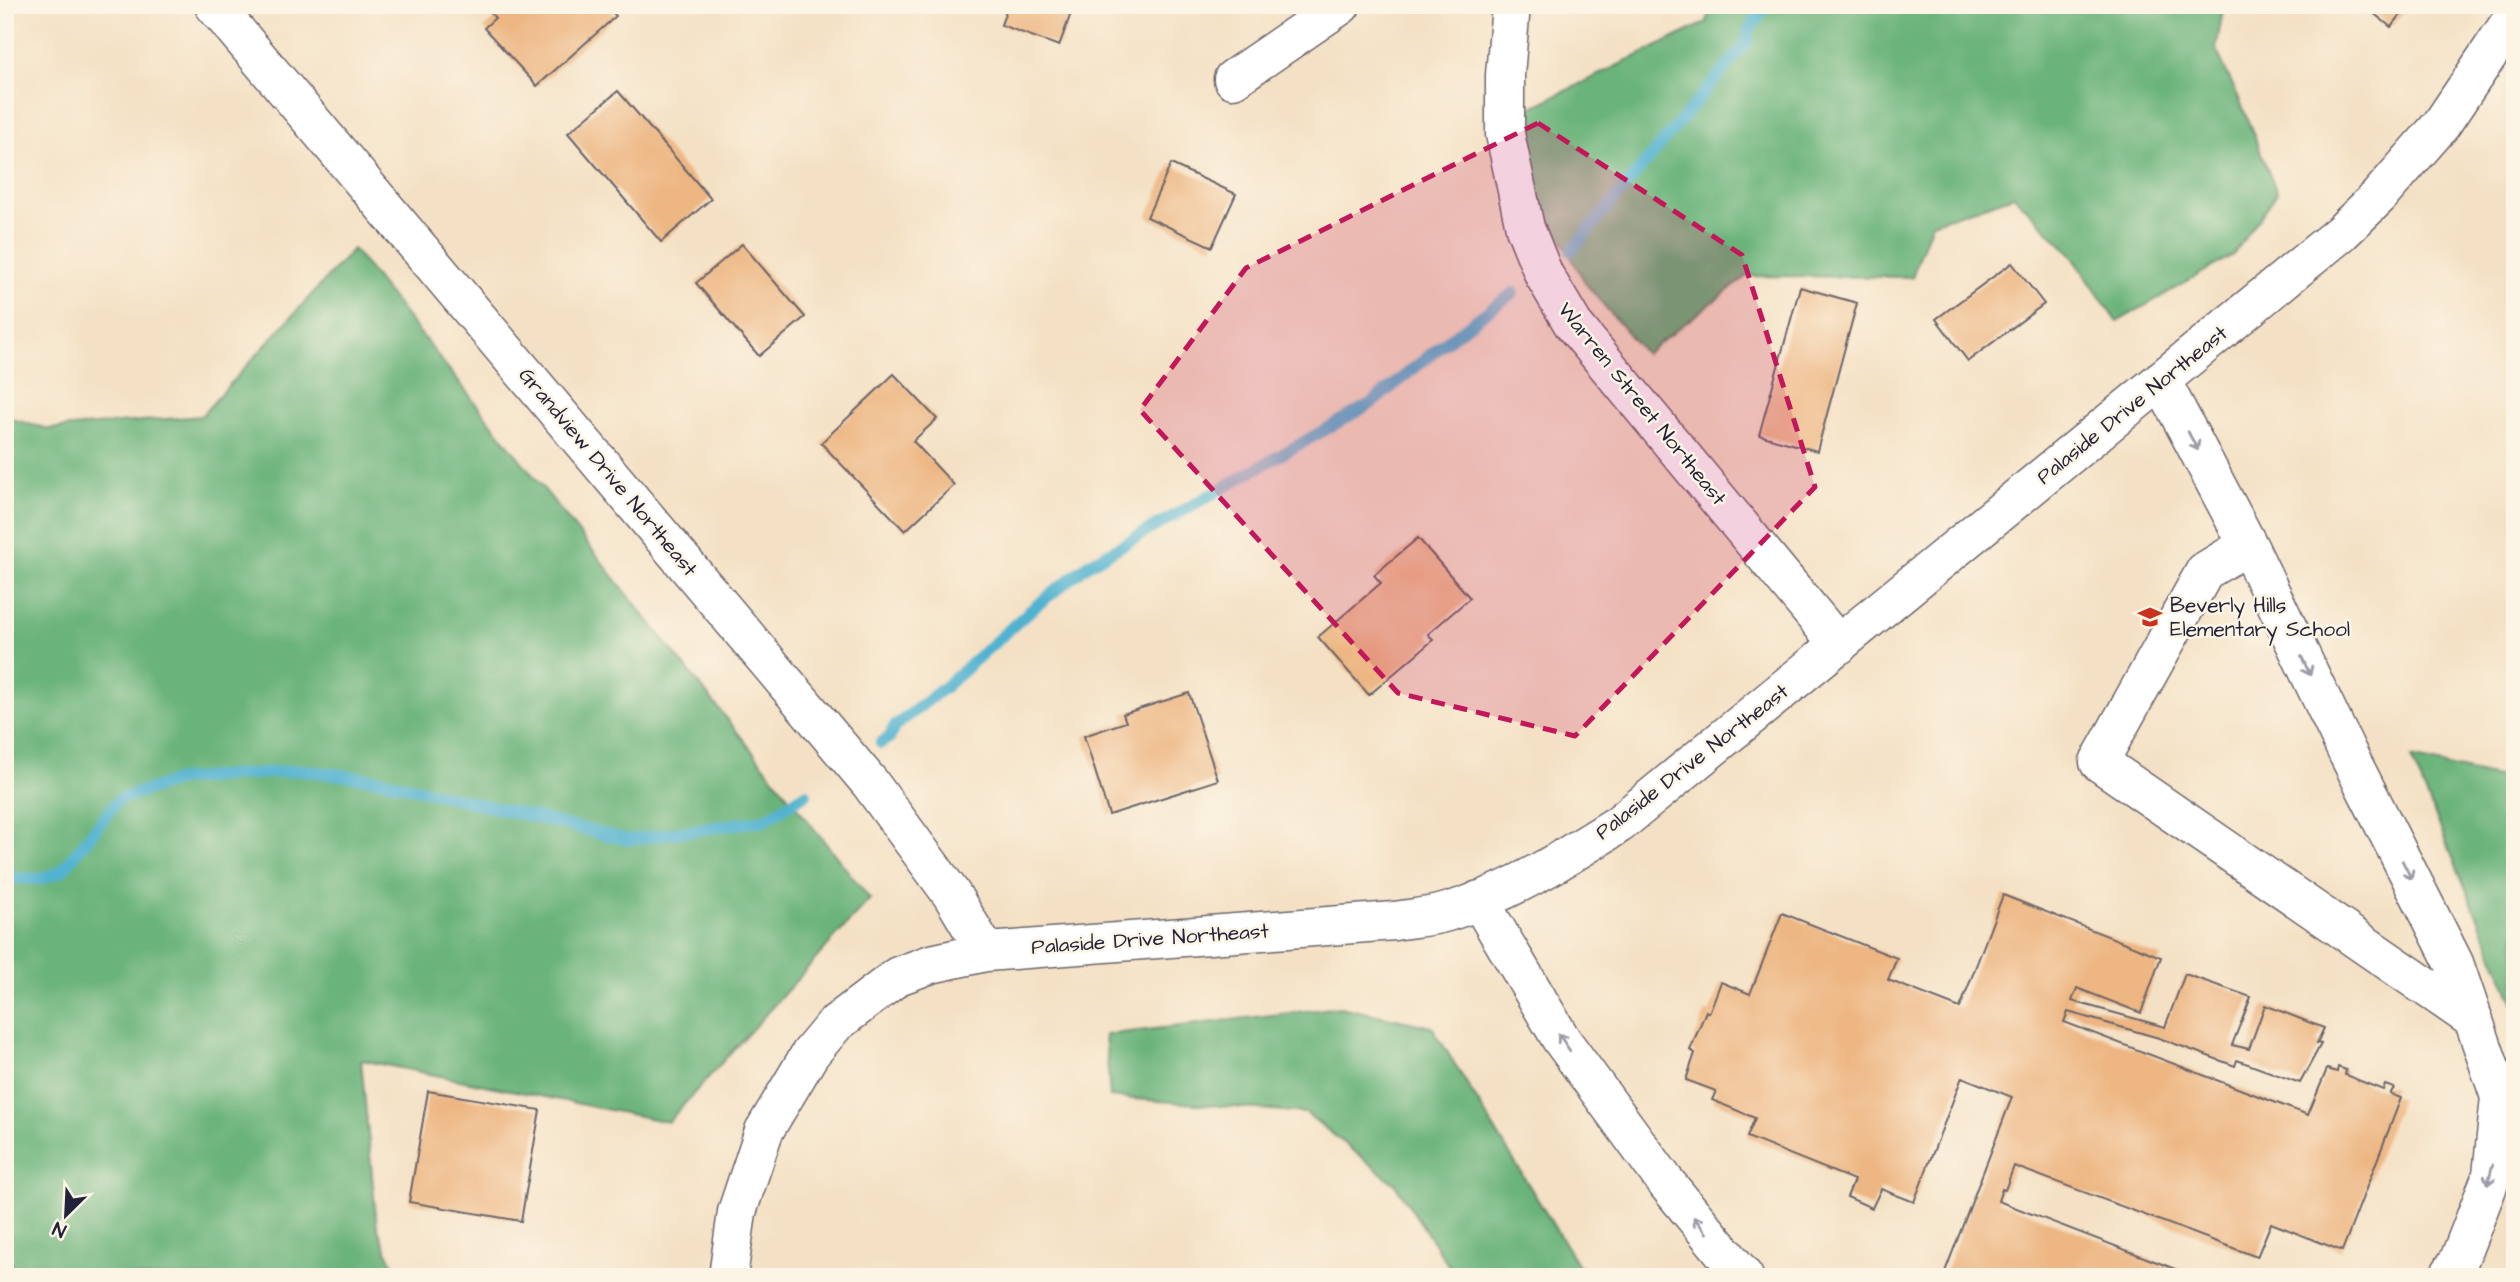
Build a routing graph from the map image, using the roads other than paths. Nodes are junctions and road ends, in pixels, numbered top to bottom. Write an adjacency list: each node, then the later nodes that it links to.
1 (214, 5): 10 (street, Grandview Drive Northeast)
2 (1341, 5): 5 (street)
3 (1511, 5): 8 (street, Warren Street Northeast)
4 (2511, 29): 6 (street, Palaside Drive Northeast)
5 (1233, 79)
6 (2161, 380): 7 (street, one-way to 7); 8 (street, Palaside Drive Northeast)
7 (2248, 545): 11 (street, one-way to 11); 11 (street)
8 (1839, 645): 9 (street, Palaside Drive Northeast)
9 (1479, 900): 10 (street, Palaside Drive Northeast); 13 (street, one-way to 9)
10 (986, 952): 12 (street, Palaside Drive Northeast)
11 (2474, 1020): 14 (street, one-way to 14)
12 (728, 1277)
13 (1744, 1277)
14 (2448, 1277)

